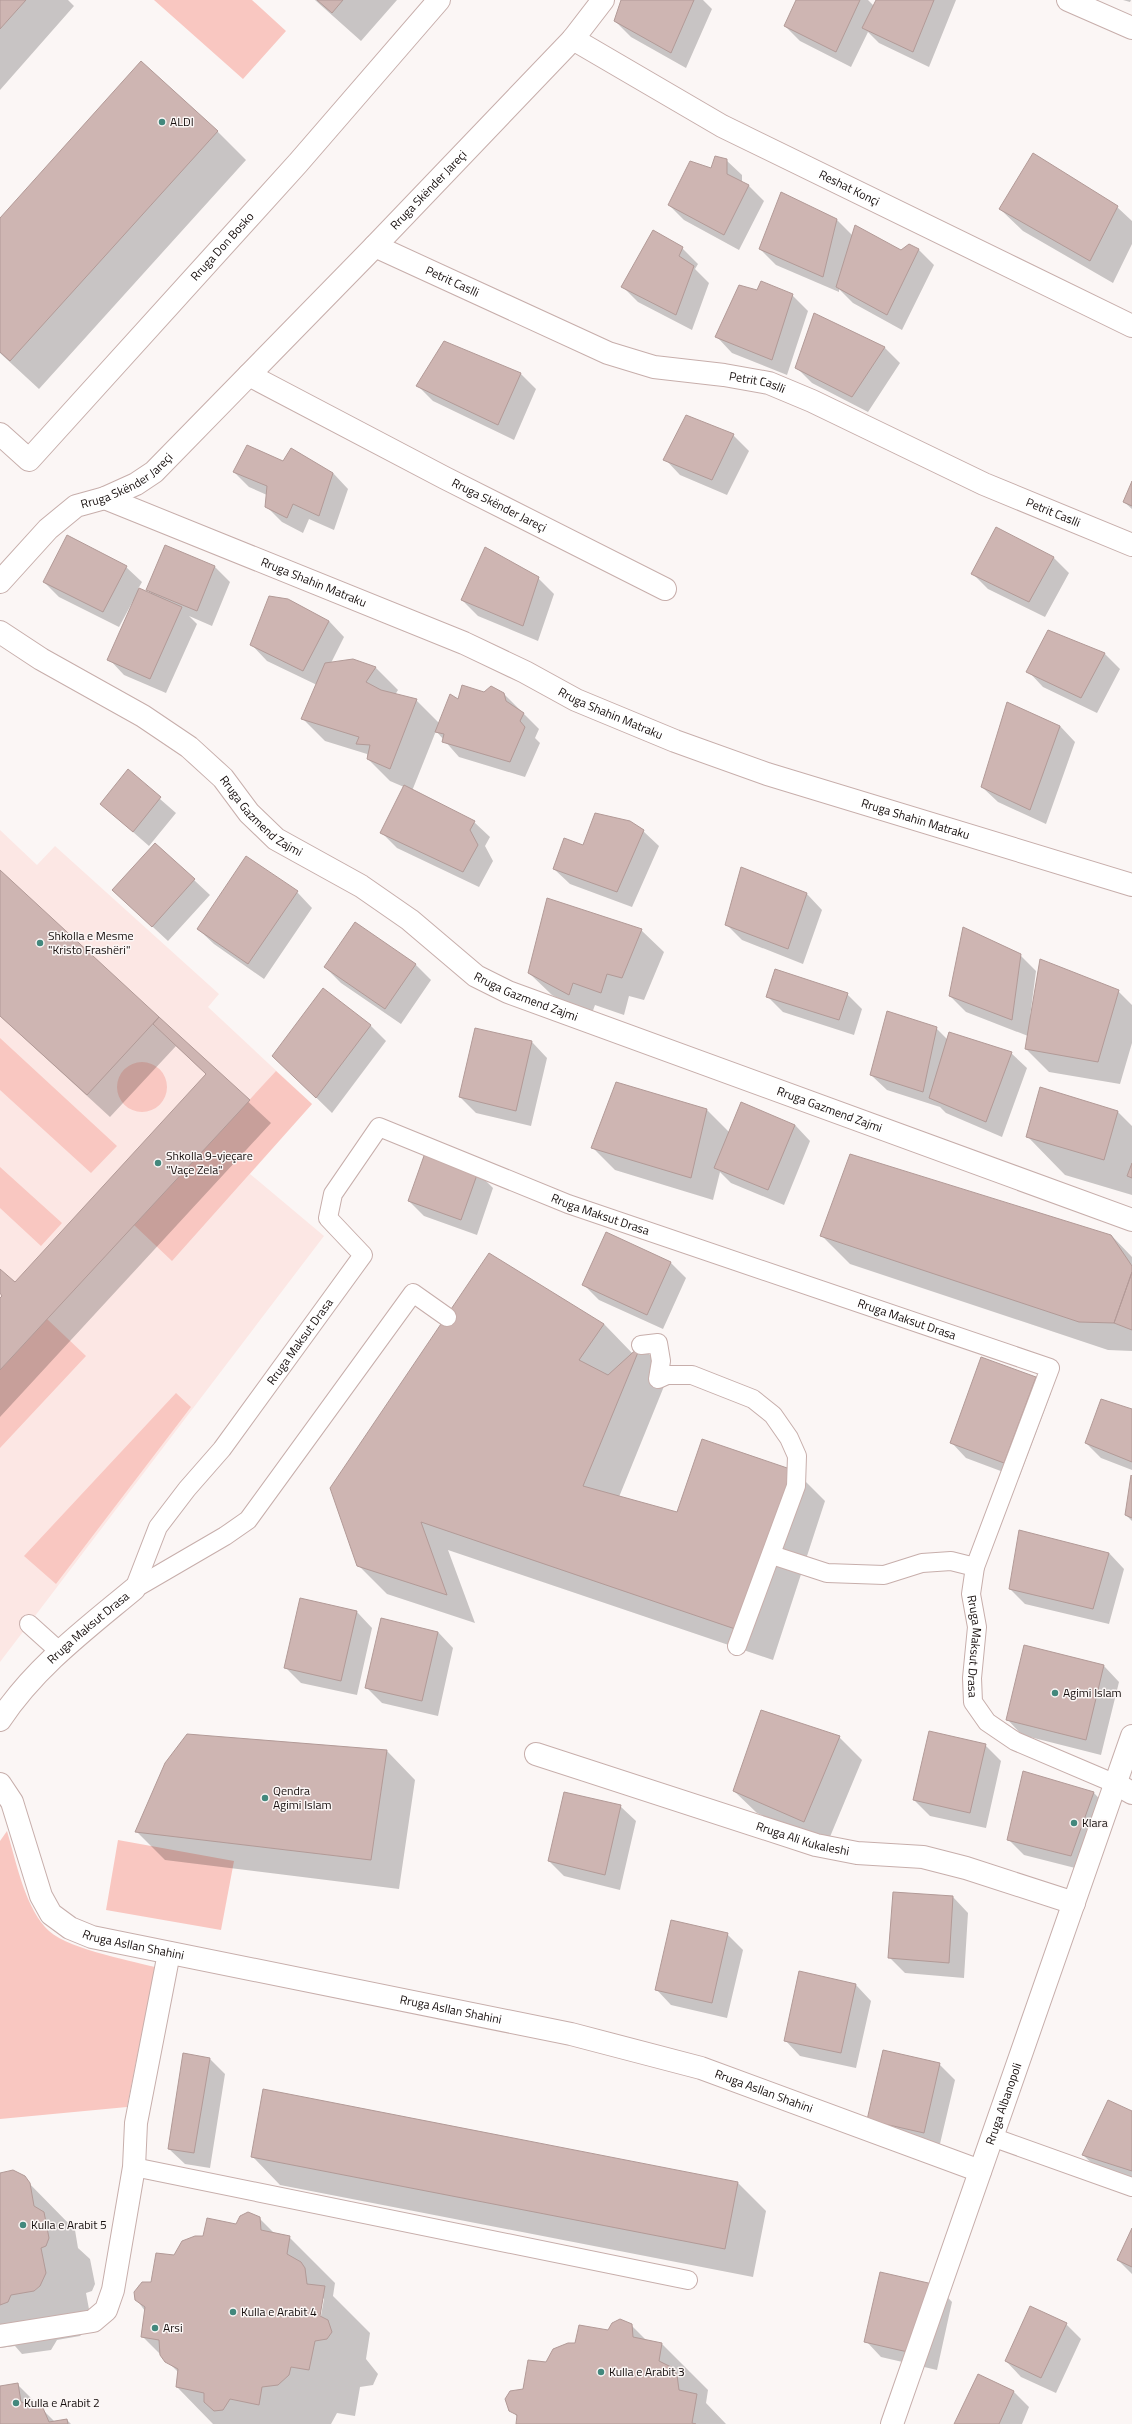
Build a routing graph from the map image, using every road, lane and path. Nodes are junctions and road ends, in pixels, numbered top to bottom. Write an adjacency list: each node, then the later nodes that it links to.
1 (439, 0): 9 (street, Rruga Don Bosko)
2 (603, 0): 5 (street, Rruga Skënder Jareçi)
3 (1068, 0): 4 (street)
4 (1132, 28)
5 (573, 39): 6 (street, Rruga Skënder Jareçi); 7 (street, Reshat Konçi)
6 (375, 246): 8 (street, Rruga Skënder Jareçi); 11 (street, Petrit Caslli)
7 (1132, 326)
8 (249, 375): 10 (street, Rruga Skënder Jareçi); 13 (street, Rruga Skënder Jareçi)
9 (0, 434)
10 (105, 498): 12 (street, Rruga Skënder Jareçi); 15 (street, Rruga Shahin Matraku)
11 (1132, 545)
12 (0, 582)
13 (665, 589)
14 (0, 632): 16 (street, Rruga Gazmend Zajmi)
15 (1132, 885)
16 (1132, 1220)
17 (447, 1317): 21 (lane)
18 (641, 1345): 19 (lane)
19 (772, 1555): 20 (lane); 23 (lane)
20 (975, 1567): 21 (lane, Rruga Maksut Drasa); 29 (lane, Rruga Maksut Drasa)
21 (134, 1589): 24 (street, Rruga Maksut Drasa)
22 (29, 1624): 24 (lane)
23 (737, 1646)
24 (58, 1652): 25 (street, Rruga Maksut Drasa)
25 (0, 1720)
26 (1132, 1736): 29 (street, Rruga Albanopoli)
27 (536, 1754): 30 (street, Rruga Ali Kukaleshi)
28 (0, 1784): 31 (street, Rruga Asllan Shahini)
29 (1124, 1788): 30 (street, Rruga Albanopoli)
30 (1074, 1903): 32 (street, Rruga Albanopoli)
31 (169, 1953): 33 (street); 34 (street, Rruga Asllan Shahini)
32 (992, 2137): 34 (street, Rruga Albanopoli); 35 (lane)
33 (134, 2167): 36 (lane); 37 (street)
34 (980, 2172): 38 (street, Rruga Albanopoli)
35 (1132, 2187)
36 (688, 2280)
37 (0, 2336)
38 (892, 2424)

